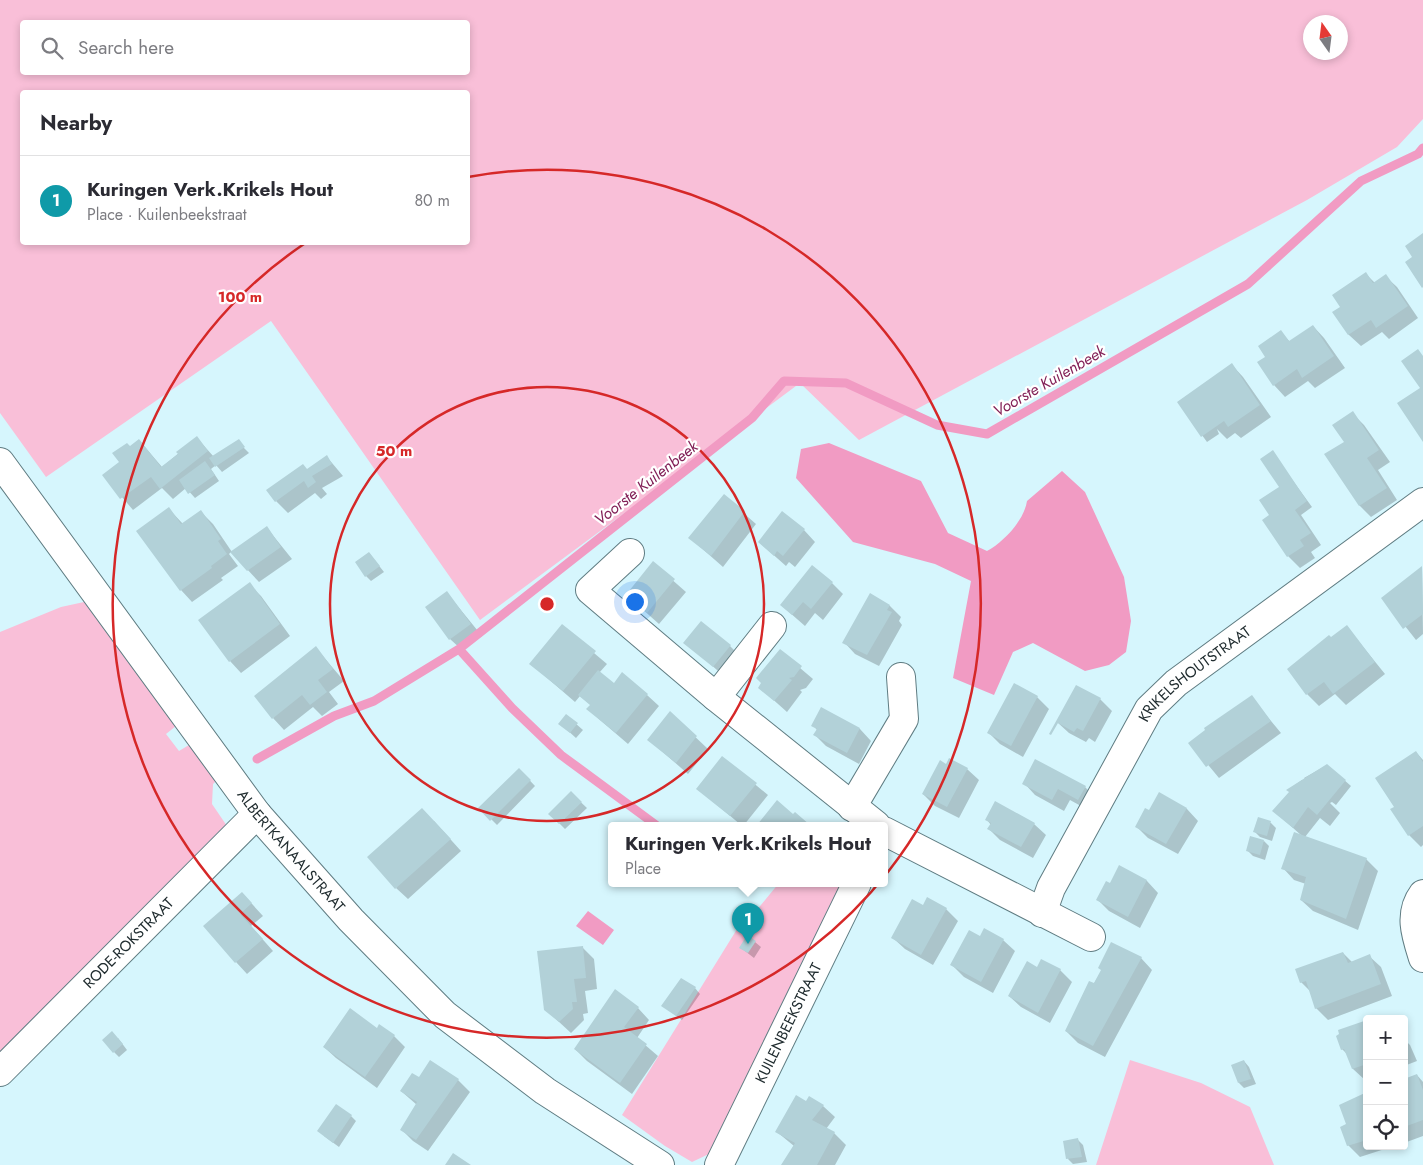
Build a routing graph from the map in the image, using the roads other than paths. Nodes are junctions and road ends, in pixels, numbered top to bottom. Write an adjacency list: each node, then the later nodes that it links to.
1 (0, 462): 8 (street, ALBERTKANAALSTRAAT)
2 (1423, 502): 13 (street, KRIKELSHOUTSTRAAT)
3 (630, 553): 6 (street)
4 (772, 626): 6 (street)
5 (901, 677): 7 (street)
6 (716, 697): 7 (street)
7 (852, 807): 9 (street)
8 (257, 814): 16 (street, RODE-ROKSTRAAT); 17 (street, ALBERTKANAALSTRAAT)
9 (872, 822)
10 (888, 833): 13 (street)
11 (855, 887): 18 (street, KUILENBEEKSTRAAT)
12 (1423, 894): 15 (street)
13 (1042, 913): 14 (street)
14 (1091, 937)
15 (1423, 958)
16 (0, 1072)
17 (660, 1165)
18 (719, 1165)

